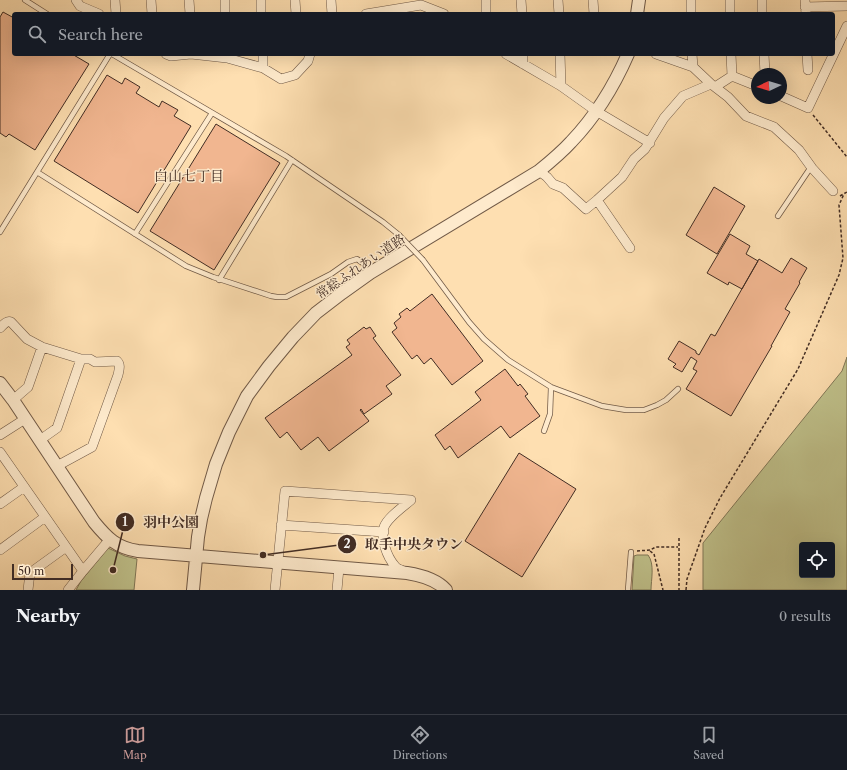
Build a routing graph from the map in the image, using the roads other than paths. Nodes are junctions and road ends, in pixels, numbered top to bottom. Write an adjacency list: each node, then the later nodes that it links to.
1 (25, 0): 20 (lane)
2 (76, 0): 21 (street)
3 (115, 0): 22 (street)
4 (151, 0): 23 (street)
5 (189, 0): 24 (street)
6 (225, 0): 25 (street)
7 (261, 0): 26 (street)
8 (295, 0): 27 (street)
9 (331, 0): 28 (street)
10 (486, 0): 31 (street)
11 (521, 0): 32 (street)
12 (558, 0): 33 (street)
13 (593, 0): 34 (street)
14 (639, 0): 35 (street)
15 (691, 0): 36 (street)
16 (730, 0): 37 (street)
17 (762, 0): 38 (street)
18 (847, 6): 19 (street)
19 (805, 7)
20 (44, 12)
21 (94, 12)
22 (116, 12)
23 (152, 12)
24 (190, 12)
25 (225, 12)
26 (261, 12)
27 (296, 12)
28 (332, 12)
29 (378, 12): 30 (street)
30 (439, 12)
31 (486, 12)
32 (522, 12)
33 (559, 12)
34 (594, 12)
35 (638, 12)
36 (691, 12)
37 (730, 12)
38 (762, 12)
39 (847, 26): 40 (street)
40 (835, 51)
41 (110, 56): 72 (lane)
42 (114, 56): 67 (lane)
43 (226, 56): 58 (street)
44 (263, 56): 58 (street)
45 (309, 56): 58 (street)
46 (509, 56): 56 (street)
47 (523, 56): 56 (street)
48 (560, 56): 63 (street)
49 (627, 56): 66 (street, 常総ふれあい道路)
50 (662, 56): 57 (street)
51 (692, 56): 57 (street)
52 (731, 56): 61 (street)
53 (764, 56): 59 (street)
54 (807, 56): 60 (street)
55 (833, 56): 65 (street)
56 (523, 64): 63 (street)
57 (693, 66): 64 (street)
58 (263, 68)
59 (765, 68)
60 (808, 70)
61 (732, 76): 62 (street); 64 (street)
62 (751, 84)
63 (561, 86): 66 (street)
64 (713, 86): 68 (street); 70 (street)
65 (787, 99)
66 (596, 111): 68 (street); 71 (street, 常総ふれあい道路)
67 (212, 113): 69 (lane); 77 (lane)
68 (650, 143): 74 (street)
69 (292, 160): 80 (lane); 85 (lane, bridge)
70 (811, 167): 73 (street); 75 (lane)
71 (539, 171): 74 (street); 79 (street, 常総ふれあい道路)
72 (37, 172): 76 (lane); 77 (lane)
73 (833, 192)
74 (597, 200): 78 (street)
75 (778, 216)
76 (0, 232)
77 (135, 234): 80 (lane)
78 (630, 248)
79 (370, 273): 80 (lane); 103 (street, 常総ふれあい道路)
80 (219, 280)
81 (0, 328): 82 (street)
82 (42, 347): 83 (street); 87 (street)
83 (81, 359): 91 (street); 93 (street)
84 (0, 382): 87 (street)
85 (551, 387): 86 (lane); 89 (lane)
86 (678, 389)
87 (13, 400): 88 (street)
88 (25, 419): 90 (street); 91 (street)
89 (544, 431)
90 (0, 436)
91 (40, 440): 93 (street)
92 (1, 457): 94 (street)
93 (57, 466): 99 (street)
94 (24, 487): 95 (street); 96 (street)
95 (0, 504)
96 (45, 517): 100 (street); 101 (street)
97 (281, 525): 98 (street); 98 (street); 104 (street)
98 (384, 532): 107 (street)
99 (110, 539): 103 (street); 106 (street)
100 (66, 547): 106 (street); 108 (street)
101 (0, 550)
102 (631, 552): 114 (lane)
103 (196, 555): 104 (street); 110 (street, 常総ふれあい道路)
104 (278, 562): 105 (street); 111 (street)
105 (339, 568): 107 (street); 112 (street)
106 (83, 571): 109 (street)
107 (407, 573): 113 (street)
108 (28, 590)
109 (68, 590)
110 (193, 590)
111 (275, 590)
112 (337, 590)
113 (446, 590)
114 (628, 590)

